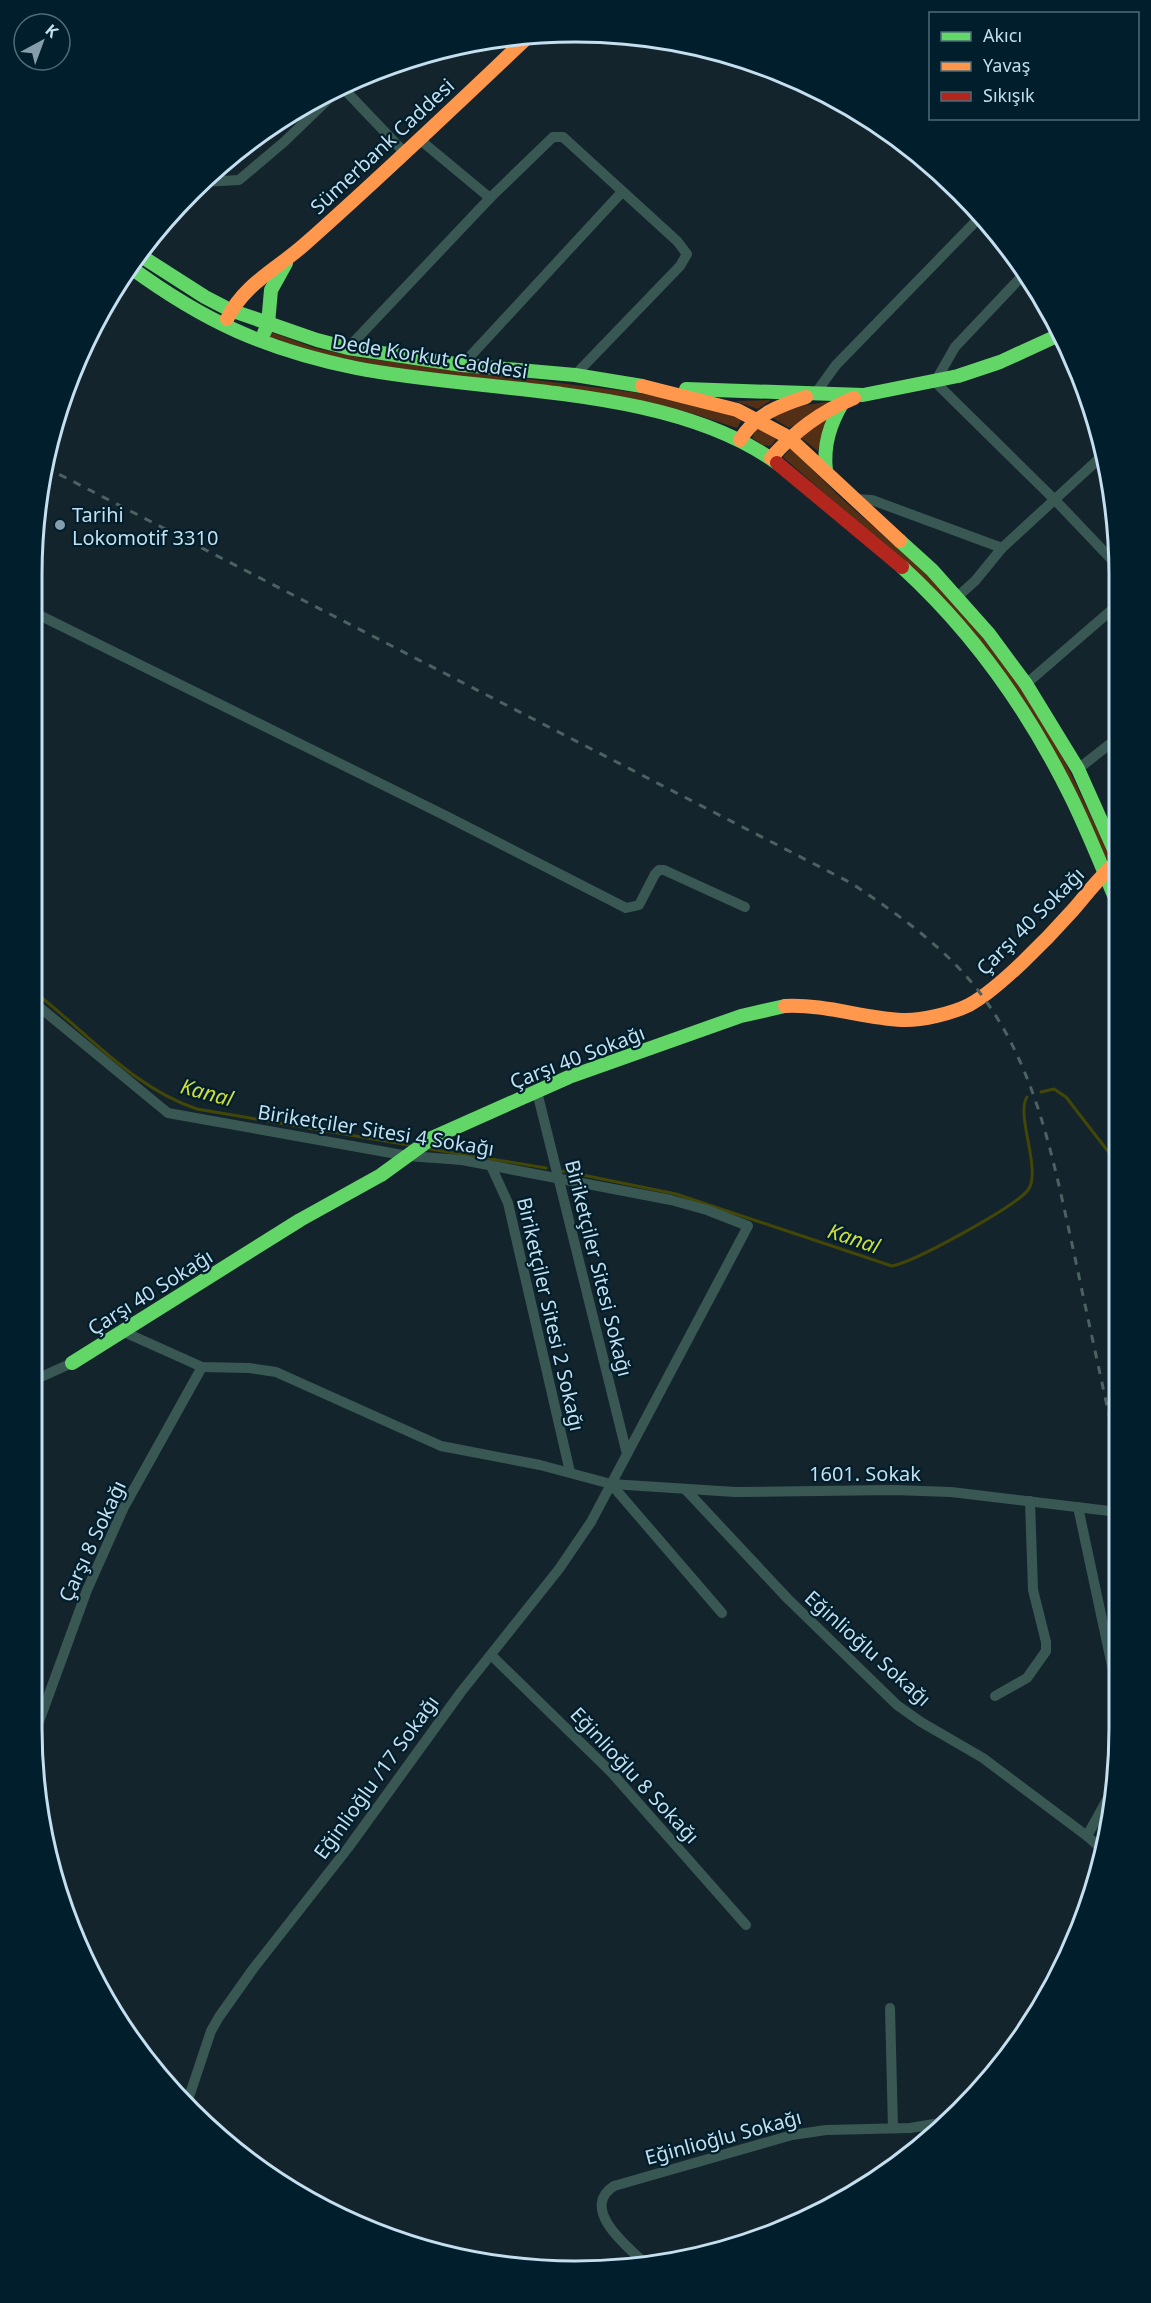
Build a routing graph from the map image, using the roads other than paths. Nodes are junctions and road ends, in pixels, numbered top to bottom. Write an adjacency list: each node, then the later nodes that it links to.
1 (519, 46): 4 (main road, Sümerbank Caddesi)
2 (348, 93): 5 (street)
3 (321, 107): 6 (street)
4 (419, 140): 5 (main road, Sümerbank Caddesi); 8 (street)
5 (405, 153): 11 (main road, Sümerbank Caddesi)
6 (216, 181)
7 (622, 192): 8 (street); 20 (street); 21 (street)
8 (490, 198): 19 (street)
9 (975, 222): 24 (street)
10 (146, 259): 14 (main road, Dede Korkut Caddesi)
11 (287, 260): 14 (main road); 15 (main road)
12 (137, 272): 16 (main road, Dede Korkut Caddesi)
13 (1019, 279): 22 (street)
14 (230, 310): 15 (main road, Dede Korkut Caddesi); 16 (main road)
15 (268, 324): 18 (main road); 19 (main road, Dede Korkut Caddesi)
16 (224, 326): 18 (main road, Dede Korkut Caddesi)
17 (1053, 338): 22 (main road, Dede Korkut Caddesi)
18 (261, 341): 29 (main road, Dede Korkut Caddesi)
19 (348, 348): 20 (main road, Dede Korkut Caddesi)
20 (462, 365): 21 (main road, Dede Korkut Caddesi)
21 (575, 375): 23 (main road, Dede Korkut Caddesi)
22 (935, 382): 25 (main road, Dede Korkut Caddesi); 34 (street)
23 (650, 387): 24 (main road, Dede Korkut Caddesi); 27 (main road, Dede Korkut Caddesi)
24 (815, 394): 25 (main road, Dede Korkut Caddesi); 27 (main road, Dede Korkut Caddesi)
25 (863, 394): 26 (main road, Dede Korkut Caddesi)
26 (843, 402): 28 (main road, Dede Korkut Caddesi); 32 (main road)
27 (756, 419): 28 (main road, Dede Korkut Caddesi); 29 (main road, Dede Korkut Caddesi)
28 (788, 437): 30 (main road, Dede Korkut Caddesi); 32 (main road)
29 (740, 440): 30 (main road, Dede Korkut Caddesi)
30 (771, 458): 45 (main road)
31 (1097, 461): 34 (street)
32 (826, 471): 33 (main road)
33 (854, 499): 35 (street); 37 (main road)
34 (1055, 500): 35 (street); 36 (street)
35 (1002, 548): 37 (street)
36 (1108, 556)
37 (957, 597): 40 (main road)
38 (1109, 612): 40 (street)
39 (42, 616): 47 (street)
40 (1026, 684): 42 (main road)
41 (1109, 745): 42 (street)
42 (1078, 769): 43 (main road)
43 (1109, 838)
44 (1109, 869): 45 (main road, Çarşı 40 Sokağı)
45 (1104, 873): 46 (main road); 49 (main road, Çarşı 40 Sokağı)
46 (1109, 884)
47 (745, 907)
48 (42, 1009): 50 (street, Biriketçiler Sitesi 4 Sokağı)
49 (537, 1092): 50 (main road, Çarşı 40 Sokağı); 52 (street, Biriketçiler Sitesi Sokağı)
50 (408, 1156): 51 (street, Biriketçiler Sitesi 4 Sokağı); 54 (main road, Çarşı 40 Sokağı)
51 (491, 1166): 52 (street, Biriketçiler Sitesi 4 Sokağı); 59 (street, Biriketçiler Sitesi 2 Sokağı)
52 (556, 1178): 53 (street, Biriketçiler Sitesi 4 Sokağı); 58 (street, Biriketçiler Sitesi Sokağı)
53 (748, 1226): 58 (street, Eğinlioğlu /17 Sokağı)
54 (124, 1332): 55 (main road, Çarşı 40 Sokağı); 56 (street)
55 (72, 1363): 57 (street)
56 (202, 1367): 59 (street, 1601. Sokak); 69 (street, Çarşı 8 Sokağı)
57 (42, 1376)
58 (627, 1454): 60 (street, Eğinlioğlu /17 Sokağı)
59 (570, 1472): 60 (street, 1601. Sokak)
60 (611, 1484): 61 (street, 1601. Sokak); 65 (street); 67 (street, Eğinlioğlu /17 Sokağı)
61 (686, 1490): 62 (street, 1601. Sokak); 71 (street, Eğinlioğlu Sokağı)
62 (1030, 1501): 63 (street, 1601. Sokak); 68 (street)
63 (1077, 1507): 64 (street, 1601. Sokak); 66 (street)
64 (1109, 1511)
65 (722, 1613)
66 (1109, 1654)
67 (491, 1655): 73 (street, Eğinlioğlu 8 Sokağı); 75 (street, Eğinlioğlu /17 Sokağı)
68 (995, 1696)
69 (42, 1713)
70 (1102, 1808): 71 (street)
71 (1087, 1836): 72 (street, Eğinlioğlu Sokağı)
72 (1096, 1844)
73 (746, 1925)
74 (890, 2008): 77 (street)
75 (190, 2096)
76 (933, 2123): 77 (street, Eğinlioğlu Sokağı)
77 (893, 2128): 78 (street, Eğinlioğlu Sokağı)
78 (638, 2257)

